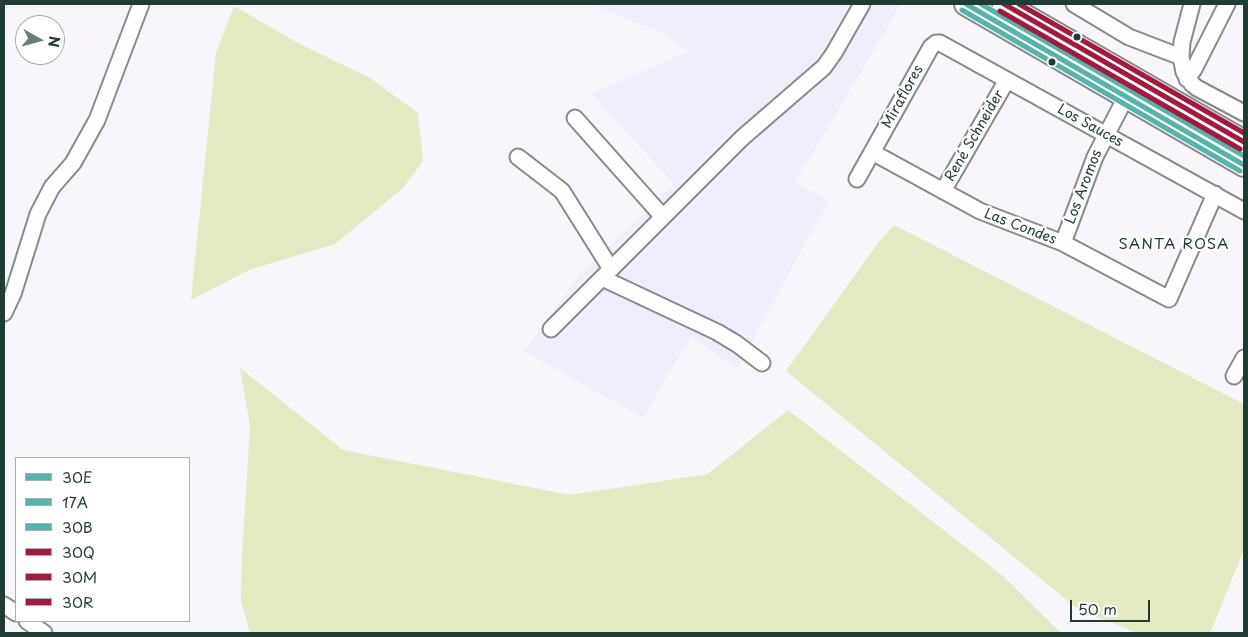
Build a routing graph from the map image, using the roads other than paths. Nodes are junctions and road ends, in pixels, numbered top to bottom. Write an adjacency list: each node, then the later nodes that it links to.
1 (141, 4): 27 (street)
2 (862, 4): 24 (street)
3 (966, 4): 12 (highway)
4 (1004, 4): 12 (highway)
5 (1074, 4): 9 (street)
6 (1192, 4): 9 (street)
7 (1227, 4): 10 (street)
8 (936, 43): 11 (street, Los Sauces); 17 (street, Miraflores)
9 (1181, 58): 10 (street)
10 (1187, 79): 13 (street)
11 (1007, 80): 15 (street, Los Sauces); 21 (street, René Schneider)
12 (1131, 88): 15 (street, Los Aromos); 16 (highway); 19 (highway)
13 (1244, 114)
14 (575, 118): 24 (street)
15 (1105, 135): 22 (street, Los Sauces); 25 (street, Los Aromos)
16 (1244, 142)
17 (872, 152): 20 (street, Miraflores); 21 (street, Las Condes)
18 (518, 157): 26 (street)
19 (1244, 165)
20 (857, 179)
21 (943, 191): 25 (street, Las Condes)
22 (1215, 194): 23 (street, Los Sauces); 25 (street, Las Condes)
23 (1244, 211)
24 (663, 217): 26 (street)
25 (1062, 243)
26 (607, 273): 28 (street); 30 (street)
27 (4, 313)
28 (551, 329)
29 (1244, 358): 31 (street)
30 (762, 363)
31 (1234, 376)
32 (4, 605): 33 (street)
33 (15, 612)
34 (28, 622): 35 (street)
35 (44, 633)

